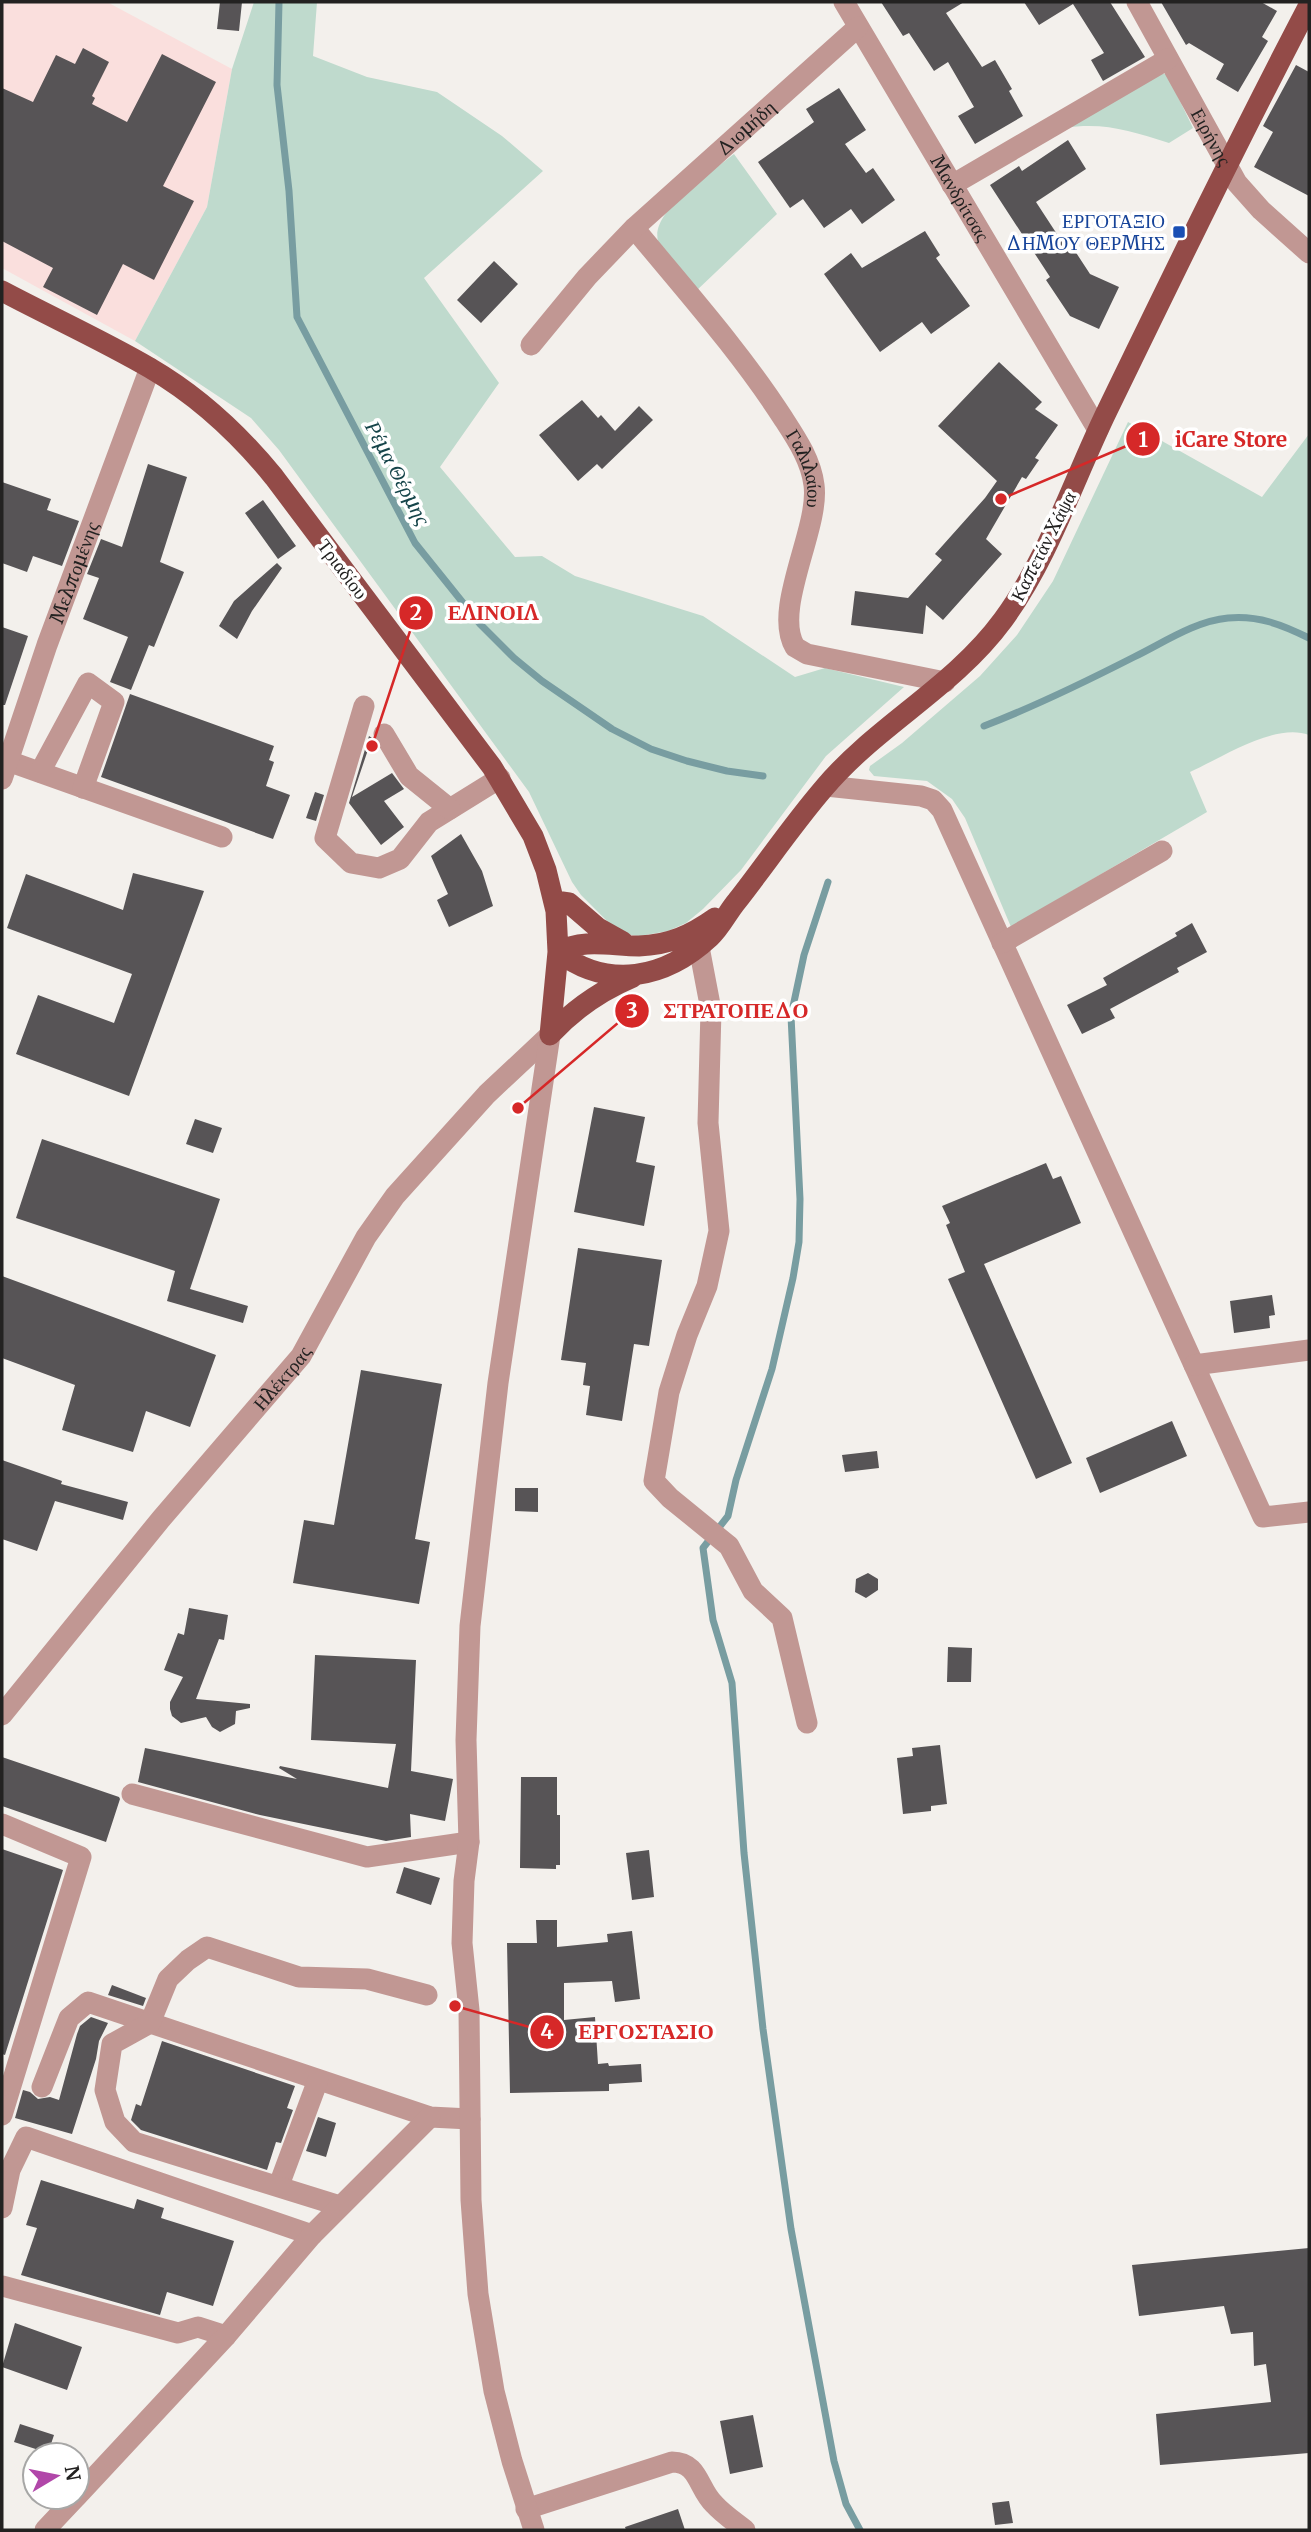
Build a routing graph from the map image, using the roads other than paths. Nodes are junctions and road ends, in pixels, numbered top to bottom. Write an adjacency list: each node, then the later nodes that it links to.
1 (844, 2): 4 (street, Μανδρίτσας)
2 (1137, 2): 5 (street, Ειρήνης)
3 (1309, 5): 6 (main road, Καπετάν Χάψα)
4 (858, 27): 7 (street, Μανδρίτσας); 8 (street, Διομήδη)
5 (1168, 59): 6 (street, Ειρήνης); 7 (street)
6 (1226, 165): 9 (street, Ειρήνης); 13 (main road, Καπετάν Χάψα)
7 (953, 185): 13 (street, Μανδρίτσας)
8 (634, 228): 11 (street, Διομήδη); 14 (street, Γαλιλαίου)
9 (1309, 253)
10 (2, 291): 12 (main road, Τριαδίου)
11 (531, 345)
12 (150, 368): 17 (street, Μελπομένης); 19 (main road, Τριαδίου)
13 (1098, 430): 14 (main road, Καπετάν Χάψα)
14 (945, 682): 20 (main road, Καπετάν Χάψα)
15 (364, 706): 22 (street)
16 (384, 734): 22 (street)
17 (5, 770): 18 (street)
18 (40, 772): 21 (street); 21 (street)
19 (500, 778): 22 (street); 25 (main road, Τριαδίου)
20 (826, 786): 26 (main road, Καπετάν Χάψα); 27 (street)
21 (83, 788): 23 (street)
22 (450, 809)
23 (222, 837)
24 (1162, 851): 27 (street)
25 (555, 901): 28 (main road); 30 (main road, Τριαδίου)
26 (734, 904): 28 (main road, Καπετάν Χάψα); 29 (main road, Καπετάν Χάψα)
27 (1002, 943): 34 (street)
28 (631, 946): 30 (main road, Καπετάν Χάψα)
29 (699, 947): 31 (main road, Καπετάν Χάψα); 37 (street)
30 (558, 952): 31 (main road, Καπετάν Χάψα); 32 (main road, Τριαδίου)
31 (633, 977): 32 (main road)
32 (550, 1035): 36 (street, Ηλέκτρας); 40 (street)
33 (1309, 1350): 34 (street)
34 (1194, 1365): 35 (street)
35 (1309, 1512)
36 (2, 1715)
37 (807, 1723)
38 (132, 1794): 40 (street)
39 (2, 1825): 45 (street)
40 (469, 1842): 47 (street)
41 (427, 1995): 42 (street)
42 (150, 2022): 43 (street); 44 (street); 48 (street)
43 (318, 2080): 46 (street); 48 (street)
44 (41, 2087)
45 (2, 2115)
46 (430, 2117): 47 (street); 49 (street)
47 (470, 2119): 55 (street)
48 (279, 2185): 49 (street)
49 (341, 2206): 51 (street)
50 (2, 2208): 51 (street)
51 (312, 2235): 53 (street)
52 (2, 2286): 53 (street)
53 (226, 2336): 54 (street)
54 (91, 2482)
55 (526, 2510): 58 (street); 59 (street)
56 (63, 2511): 57 (street)
57 (45, 2530)
58 (534, 2530)
59 (745, 2530)

